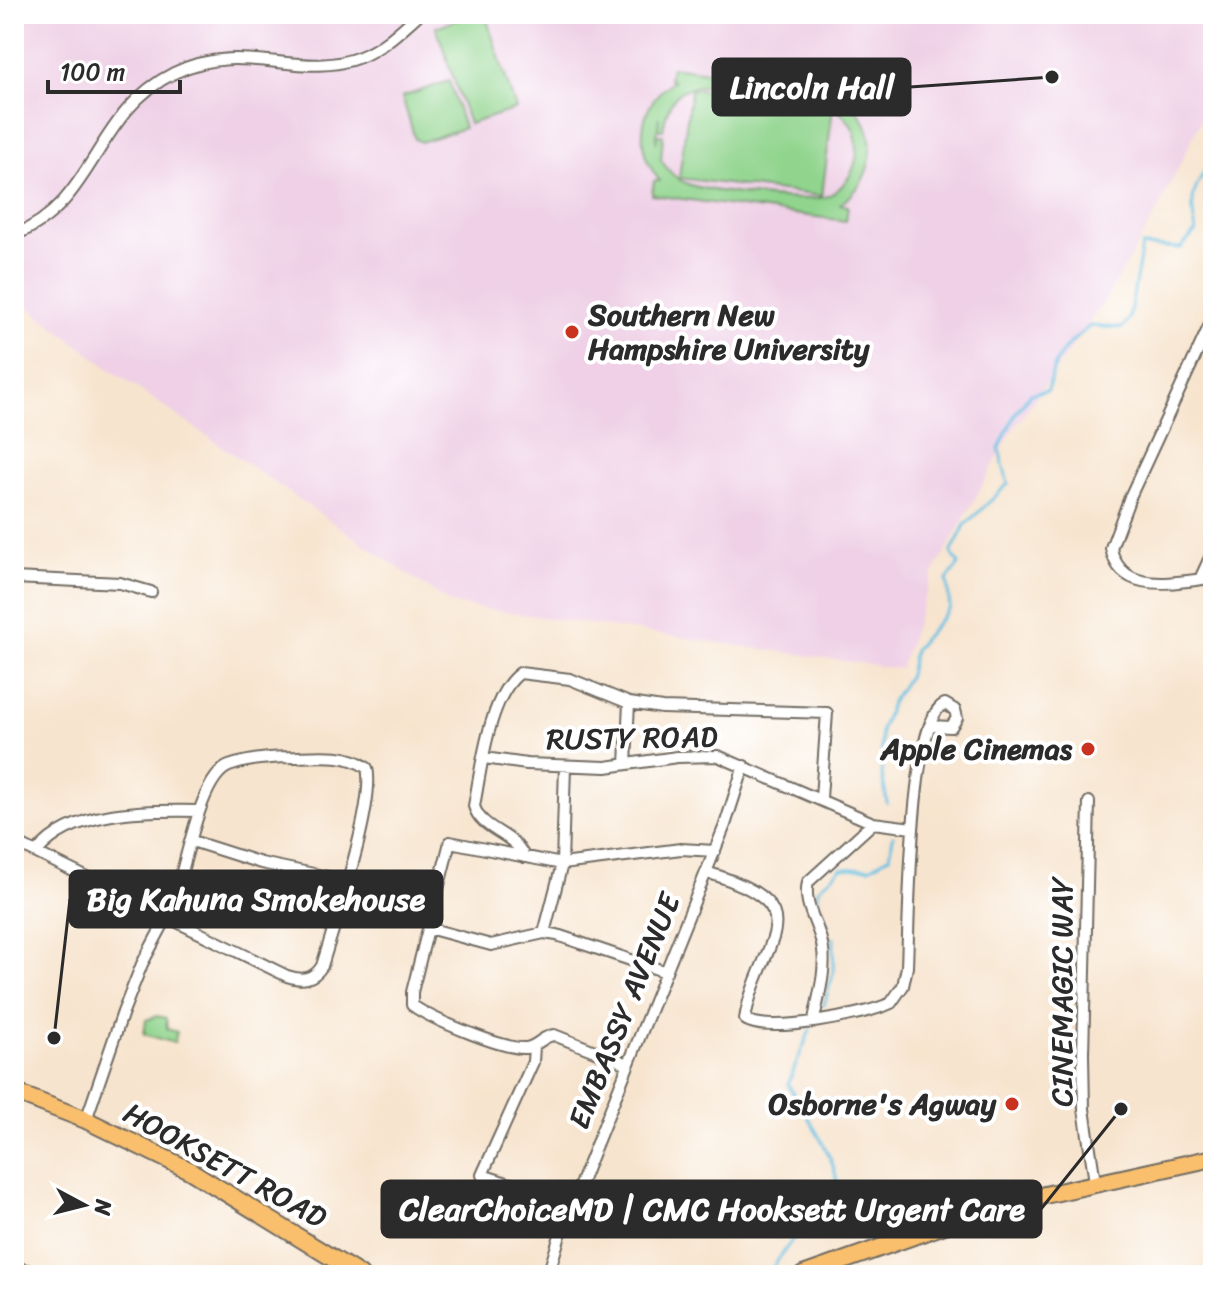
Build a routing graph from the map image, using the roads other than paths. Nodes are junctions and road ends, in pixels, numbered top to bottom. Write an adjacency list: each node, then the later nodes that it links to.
1 (419, 14): 2 (street)
2 (14, 235)
3 (1213, 318): 7 (street)
4 (1213, 551): 7 (street)
5 (14, 578): 8 (street)
6 (1213, 578): 7 (street)
7 (1200, 579)
8 (151, 592)
9 (629, 703): 11 (street); 12 (street); 15 (street)
10 (931, 726): 19 (street)
11 (484, 758): 13 (street, RUSTY ROAD); 24 (street)
12 (626, 764): 13 (street, RUSTY ROAD); 14 (street, RUSTY ROAD)
13 (565, 766): 25 (street)
14 (744, 766): 15 (street, RUSTY ROAD); 22 (street, EMBASSY AVENUE)
15 (821, 798): 18 (street, RUSTY ROAD)
16 (1089, 802): 38 (street, CINEMAGIC WAY)
17 (199, 811): 20 (street); 23 (street); 27 (street)
18 (873, 823): 19 (street, RUSTY ROAD); 32 (street)
19 (912, 828): 32 (street)
20 (192, 841): 27 (street); 28 (street)
21 (14, 842): 23 (street)
22 (715, 851): 25 (street); 26 (street, EMBASSY AVENUE)
23 (37, 852): 28 (street)
24 (524, 857): 25 (street); 29 (street)
25 (562, 864): 30 (street)
26 (706, 872): 31 (street, EMBASSY AVENUE); 32 (street)
27 (347, 881): 28 (street)
28 (167, 917): 36 (street)
29 (428, 928): 30 (street); 33 (street)
30 (544, 933): 31 (street)
31 (666, 972): 34 (street, EMBASSY AVENUE)
32 (814, 1020)
33 (534, 1046): 34 (street); 39 (street)
34 (628, 1064): 39 (street, EMBASSY AVENUE)
35 (14, 1092): 36 (main road, HOOKSETT ROAD)
36 (86, 1120): 43 (main road, HOOKSETT ROAD)
37 (1213, 1158): 38 (main road)
38 (1095, 1182): 41 (main road)
39 (572, 1204): 44 (street, EMBASSY AVENUE)
40 (14, 1269): 42 (main road)
41 (819, 1271): 45 (main road)
42 (38, 1275)
43 (360, 1275)
44 (548, 1275)
45 (803, 1275)

